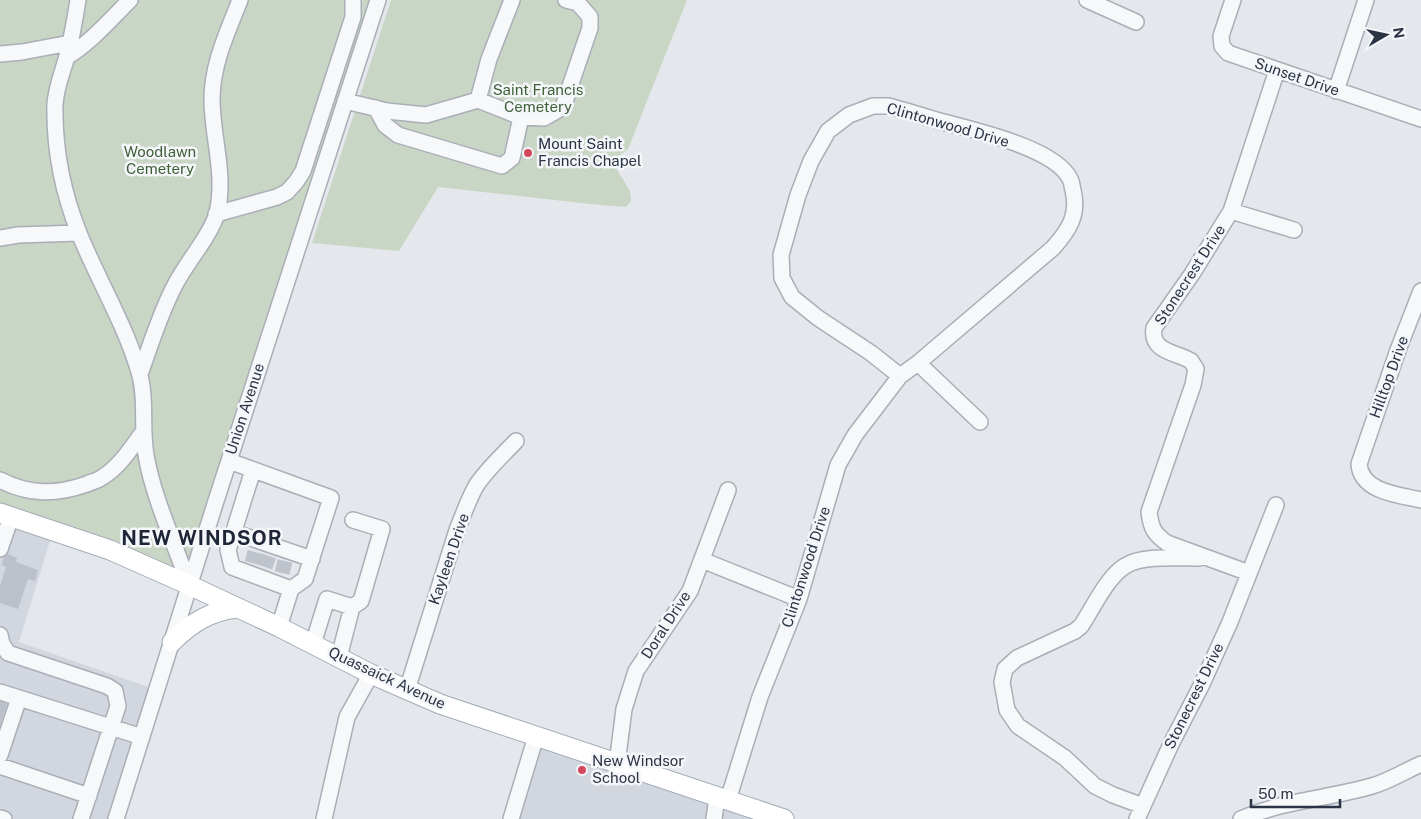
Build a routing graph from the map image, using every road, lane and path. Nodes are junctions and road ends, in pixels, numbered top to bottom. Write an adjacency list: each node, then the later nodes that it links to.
1 (78, 0): 12 (street)
2 (130, 0): 12 (street)
3 (240, 0): 24 (street)
4 (353, 0): 24 (street)
5 (378, 0): 17 (street, Union Avenue)
6 (512, 0): 16 (street)
7 (566, 0): 20 (street)
8 (1087, 0): 11 (street)
9 (1233, 0): 14 (street, Sunset Drive)
10 (1366, 0): 15 (street)
11 (1136, 22)
12 (68, 50): 13 (street); 26 (street)
13 (0, 54)
14 (1277, 70): 15 (street, Sunset Drive); 23 (street, Stonecrest Drive)
15 (1336, 91): 21 (street, Sunset Drive)
16 (478, 100): 19 (street); 20 (street)
17 (345, 101): 18 (street); 35 (street, Union Avenue)
18 (376, 108): 19 (street); 22 (street)
19 (426, 115): 22 (street)
20 (521, 117): 22 (street)
21 (1421, 119)
22 (418, 140)
23 (1231, 212): 25 (street); 45 (street, Stonecrest Drive)
24 (216, 214): 30 (street)
25 (1294, 230)
26 (79, 233): 27 (street); 30 (street)
27 (0, 238)
28 (1421, 291): 39 (street, Hilltop Drive)
29 (918, 363): 31 (street, Clintonwood Drive); 31 (street, Clintonwood Drive); 32 (street)
30 (140, 374): 33 (street)
31 (900, 376): 52 (street, Clintonwood Drive)
32 (980, 422)
33 (143, 432): 37 (street); 51 (street)
34 (516, 441): 61 (street, Kayleen Drive)
35 (229, 461): 36 (street); 51 (street, Union Avenue)
36 (253, 470): 43 (street); 47 (street)
37 (0, 480)
38 (728, 490): 48 (street, Doral Drive)
39 (1421, 500)
40 (1276, 505): 50 (street, Stonecrest Drive)
41 (5, 515): 44 (street); 51 (main road, Quassaick Avenue)
42 (353, 520): 53 (street)
43 (233, 532): 46 (street); 46 (street)
44 (0, 549)
45 (1205, 557): 50 (street, Stonecrest Drive); 73 (street)
46 (260, 559): 49 (street); 49 (street)
47 (312, 559): 49 (street); 49 (street)
48 (702, 560): 52 (street); 68 (street, Doral Drive)
49 (285, 572): 55 (street)
50 (1249, 573): 73 (street, Stonecrest Drive)
51 (189, 585): 54 (main road, Quassaick Avenue); 57 (street, Union Avenue)
52 (799, 599): 72 (street, Clintonwood Drive)
53 (352, 607): 58 (street); 59 (street)
54 (237, 608): 55 (main road, Quassaick Avenue); 57 (main road)
55 (279, 627): 58 (main road, Quassaick Avenue)
56 (0, 635): 64 (street)
57 (172, 642): 66 (street, Union Avenue)
58 (313, 644): 59 (main road, Quassaick Avenue)
59 (339, 658): 60 (main road, Quassaick Avenue)
60 (371, 674): 61 (main road, Quassaick Avenue); 78 (street)
61 (407, 690): 65 (main road, Quassaick Avenue)
62 (0, 692): 63 (street)
63 (19, 698): 64 (street); 67 (street)
64 (111, 728): 66 (street); 71 (street)
65 (536, 736): 68 (main road, Quassaick Avenue); 79 (street)
66 (142, 737): 77 (street, Union Avenue)
67 (0, 755)
68 (616, 764): 72 (main road, Quassaick Avenue)
69 (1421, 764): 82 (street)
70 (0, 766): 71 (street)
71 (89, 796): 76 (street)
72 (722, 798): 80 (street, Clintonwood Drive); 81 (main road, Quassaick Avenue)
73 (1140, 812)
74 (0, 818): 75 (street)
75 (4, 819)
76 (82, 819)
77 (116, 819)
78 (324, 819)
79 (511, 819)
80 (714, 819)
81 (784, 819)
82 (1241, 819)

